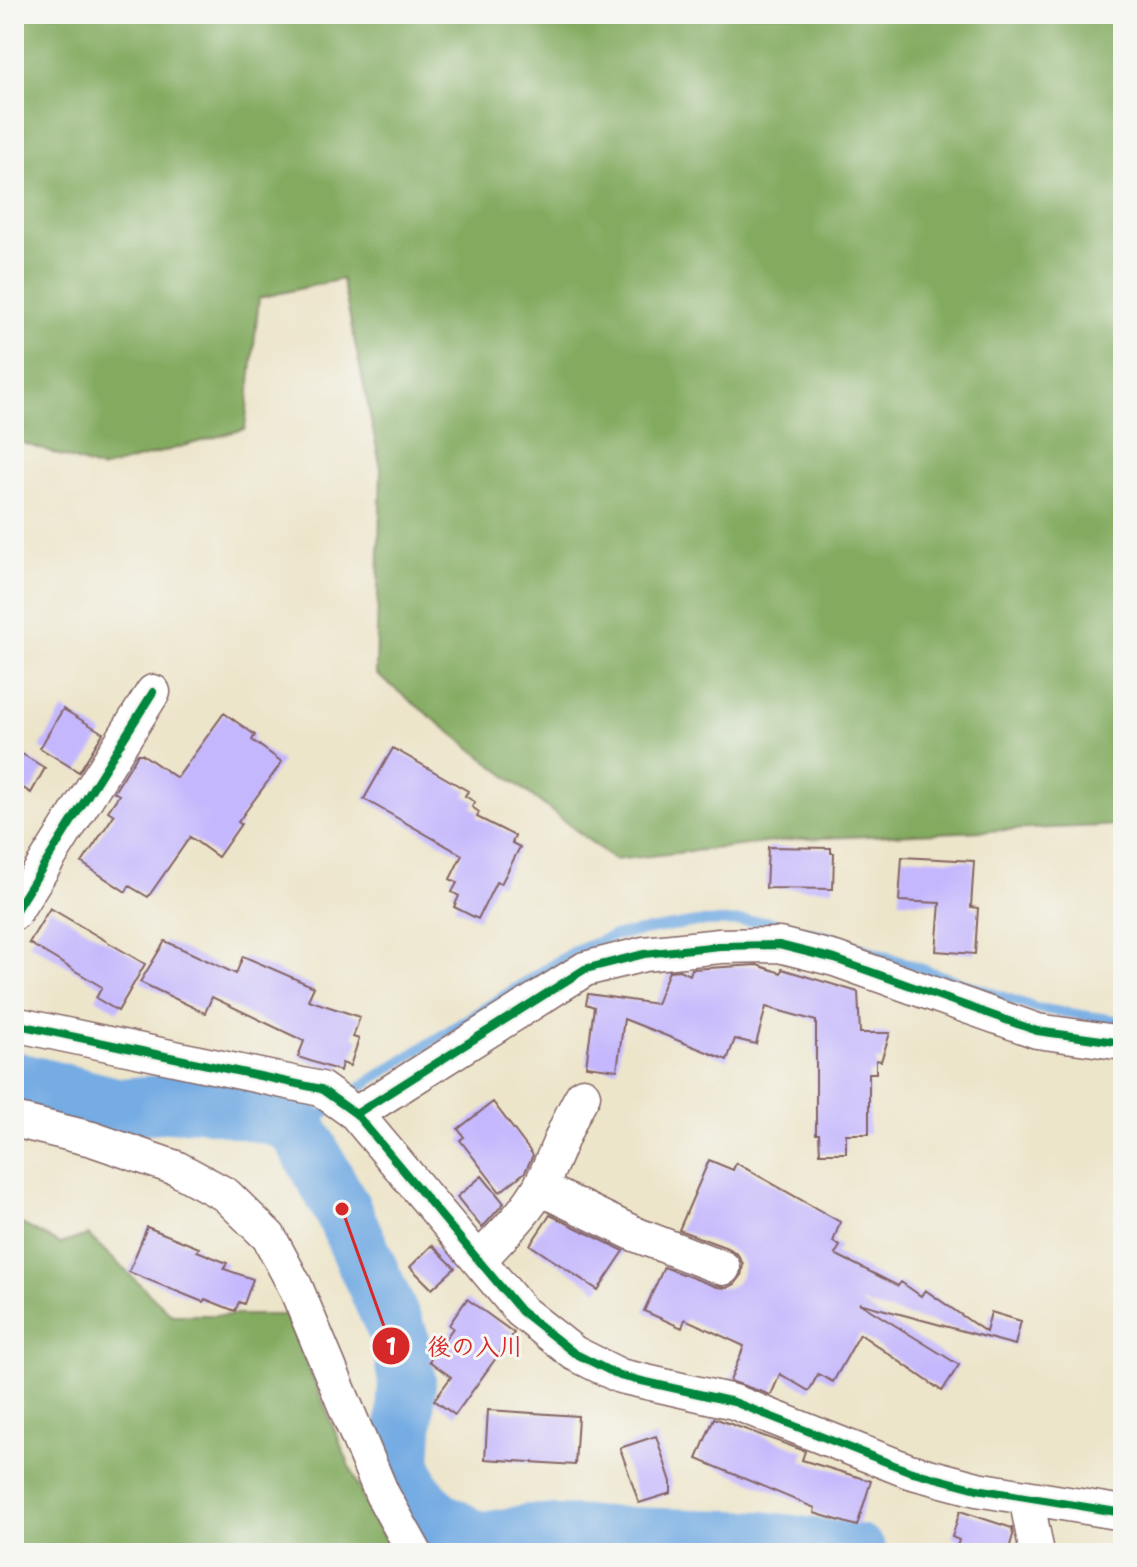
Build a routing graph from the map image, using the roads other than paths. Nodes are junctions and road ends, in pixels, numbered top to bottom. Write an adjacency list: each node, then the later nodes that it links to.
1 (153, 692): 2 (street)
2 (14, 913)
3 (14, 1024): 6 (street)
4 (1123, 1043): 6 (street)
5 (583, 1095): 8 (street)
6 (344, 1106): 9 (street)
7 (14, 1120): 13 (street)
8 (540, 1188): 9 (street); 10 (street)
9 (479, 1260): 11 (street)
10 (723, 1268)
11 (1026, 1497): 12 (street); 14 (street)
12 (1123, 1513)
13 (415, 1553)
14 (1037, 1553)

